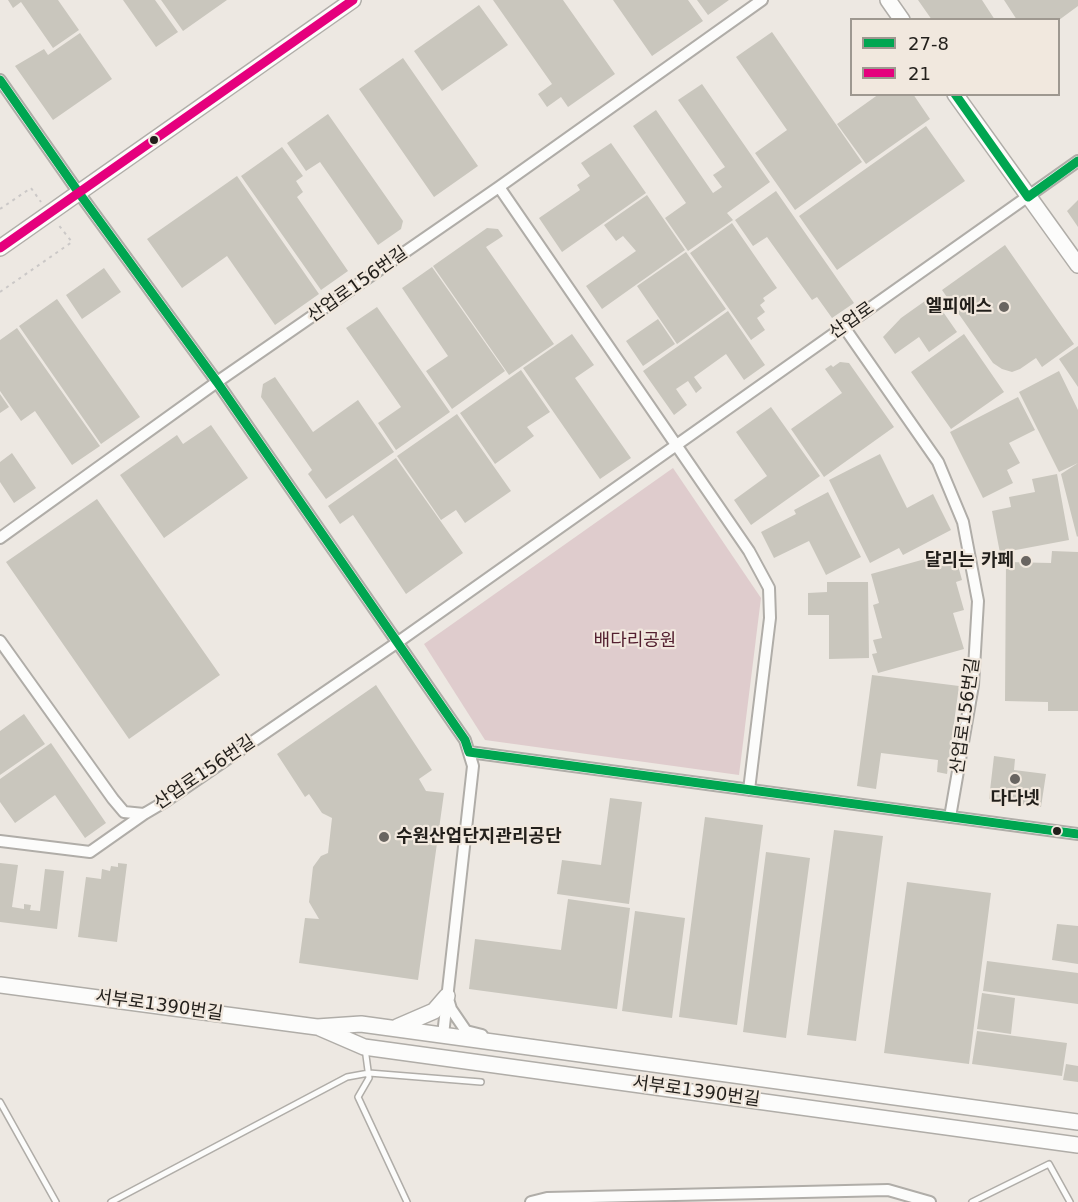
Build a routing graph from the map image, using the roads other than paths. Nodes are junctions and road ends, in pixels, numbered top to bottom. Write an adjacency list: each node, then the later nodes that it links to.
1 (353, 0): 9 (street)
2 (762, 0): 8 (street, 산업로156번길)
3 (888, 0): 4 (street)
4 (901, 18)
5 (0, 80): 9 (street)
6 (956, 96): 10 (street)
7 (1078, 161): 10 (street, 산업로)
8 (499, 188): 14 (street, 산업로156번길); 15 (street)
9 (78, 193): 11 (street); 14 (street)
10 (1028, 196): 12 (street); 13 (street, 산업로)
11 (0, 248)
12 (1078, 265)
13 (844, 327): 15 (street, 산업로); 22 (street, 산업로156번길)
14 (217, 382): 16 (street, 산업로156번길); 18 (street)
15 (676, 445): 18 (street, 산업로156번길); 20 (street)
16 (0, 538)
17 (0, 641): 21 (street, 산업로156번길)
18 (398, 642): 19 (street); 21 (street, 산업로156번길)
19 (469, 752): 20 (street); 26 (street)
20 (749, 790): 22 (street)
21 (144, 814): 24 (street)
22 (950, 817): 23 (street)
23 (1078, 834)
24 (0, 840)
25 (0, 985): 27 (street, 서부로1390번길)
26 (447, 996): 28 (street); 29 (street); 31 (street)
27 (317, 1027): 28 (street, 서부로1390번길); 30 (street, 서부로1390번길)
28 (394, 1028): 29 (street, 서부로1390번길)
29 (442, 1035): 31 (street, 서부로1390번길); 32 (street)
30 (364, 1047): 32 (street, 서부로1390번길); 33 (lane)
31 (530, 1047): 36 (street, 서부로1390번길)
32 (440, 1057): 37 (street, 서부로1390번길)
33 (369, 1072): 34 (lane); 39 (lane); 40 (lane)
34 (481, 1082)
35 (0, 1102): 38 (lane)
36 (1077, 1121)
37 (1078, 1145)
38 (56, 1202)
39 (111, 1202)
40 (407, 1202)
41 (531, 1202): 42 (street)
42 (930, 1202)
43 (972, 1202): 44 (lane)
44 (1070, 1202)

